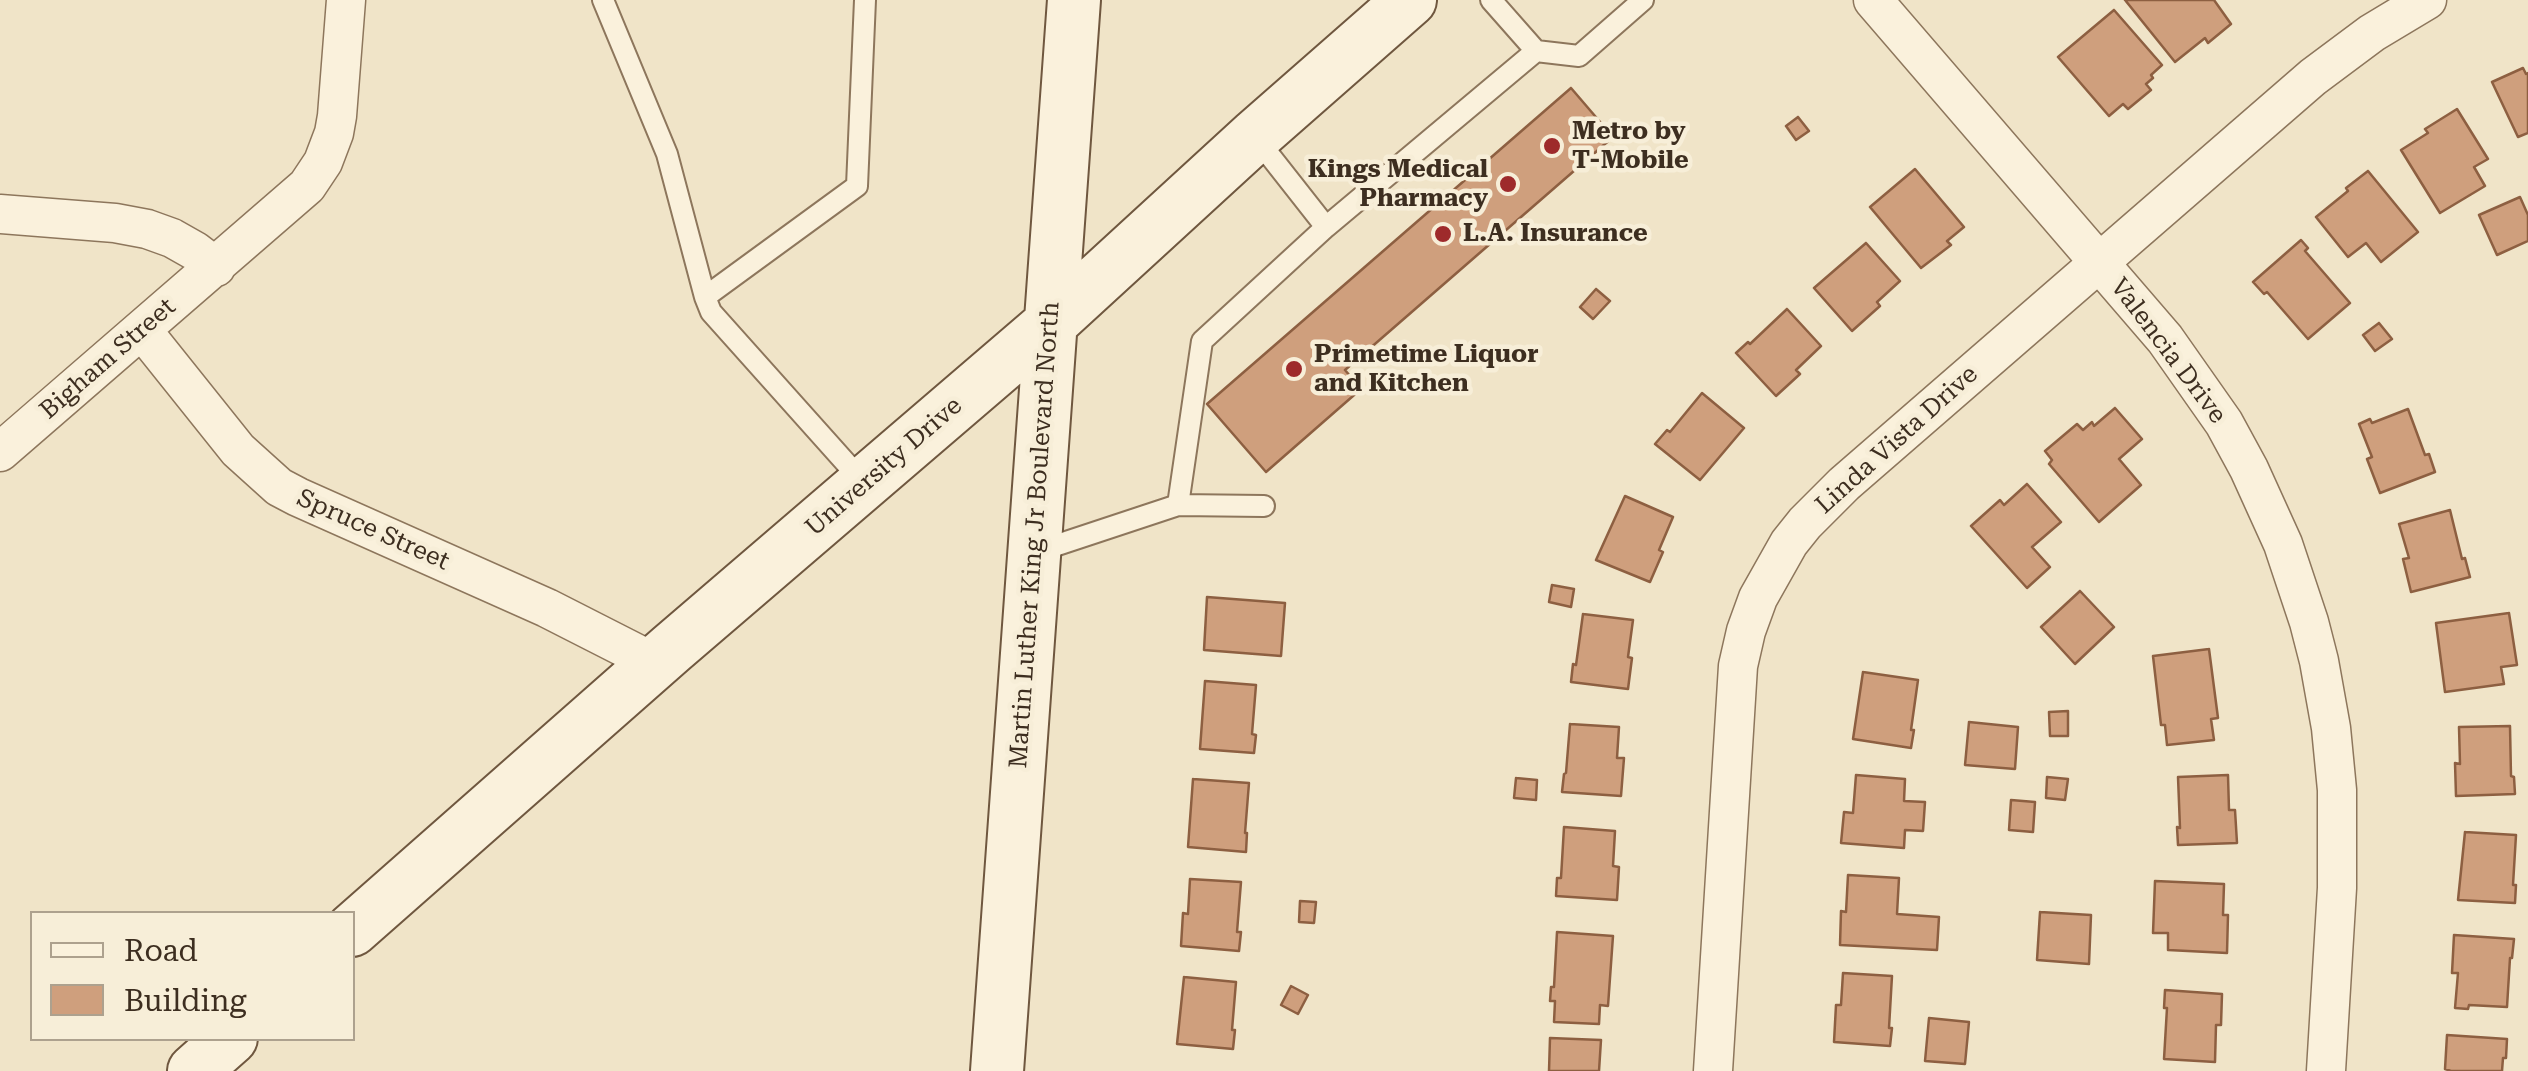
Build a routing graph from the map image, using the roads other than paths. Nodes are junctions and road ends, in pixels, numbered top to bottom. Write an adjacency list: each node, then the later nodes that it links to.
1 (346, 0): 15 (street, Bigham Street)
2 (603, 0): 16 (lane)
3 (865, 0): 16 (lane)
4 (1074, 0): 17 (main road, Martin Luther King Jr Boulevard North)
5 (1410, 0): 11 (main road, University Drive)
6 (1491, 0): 10 (lane)
7 (1643, 0): 10 (lane)
8 (1873, 0): 14 (street, Valencia Drive)
9 (2427, 0): 14 (street, Linda Vista Drive)
10 (1536, 50): 13 (lane)
11 (1255, 136): 13 (lane); 17 (main road, University Drive)
12 (0, 214): 15 (street)
13 (1326, 227): 21 (lane)
14 (2100, 262): 29 (street, Linda Vista Drive); 30 (street, Valencia Drive)
15 (216, 266): 18 (street, Bigham Street)
16 (705, 297): 20 (lane)
17 (1051, 323): 20 (main road, University Drive); 23 (main road, Martin Luther King Jr Boulevard North)
18 (142, 330): 19 (street, Bigham Street); 24 (street, Spruce Street)
19 (0, 452)
20 (864, 484): 24 (main road, University Drive)
21 (1178, 505): 22 (lane); 23 (lane)
22 (1264, 506)
23 (1034, 553): 28 (main road, Martin Luther King Jr Boulevard North)
24 (655, 663): 25 (main road, University Drive)
25 (355, 927)
26 (228, 1041): 27 (main road)
27 (194, 1071)
28 (996, 1071)
29 (1712, 1071)
30 (2326, 1071)

